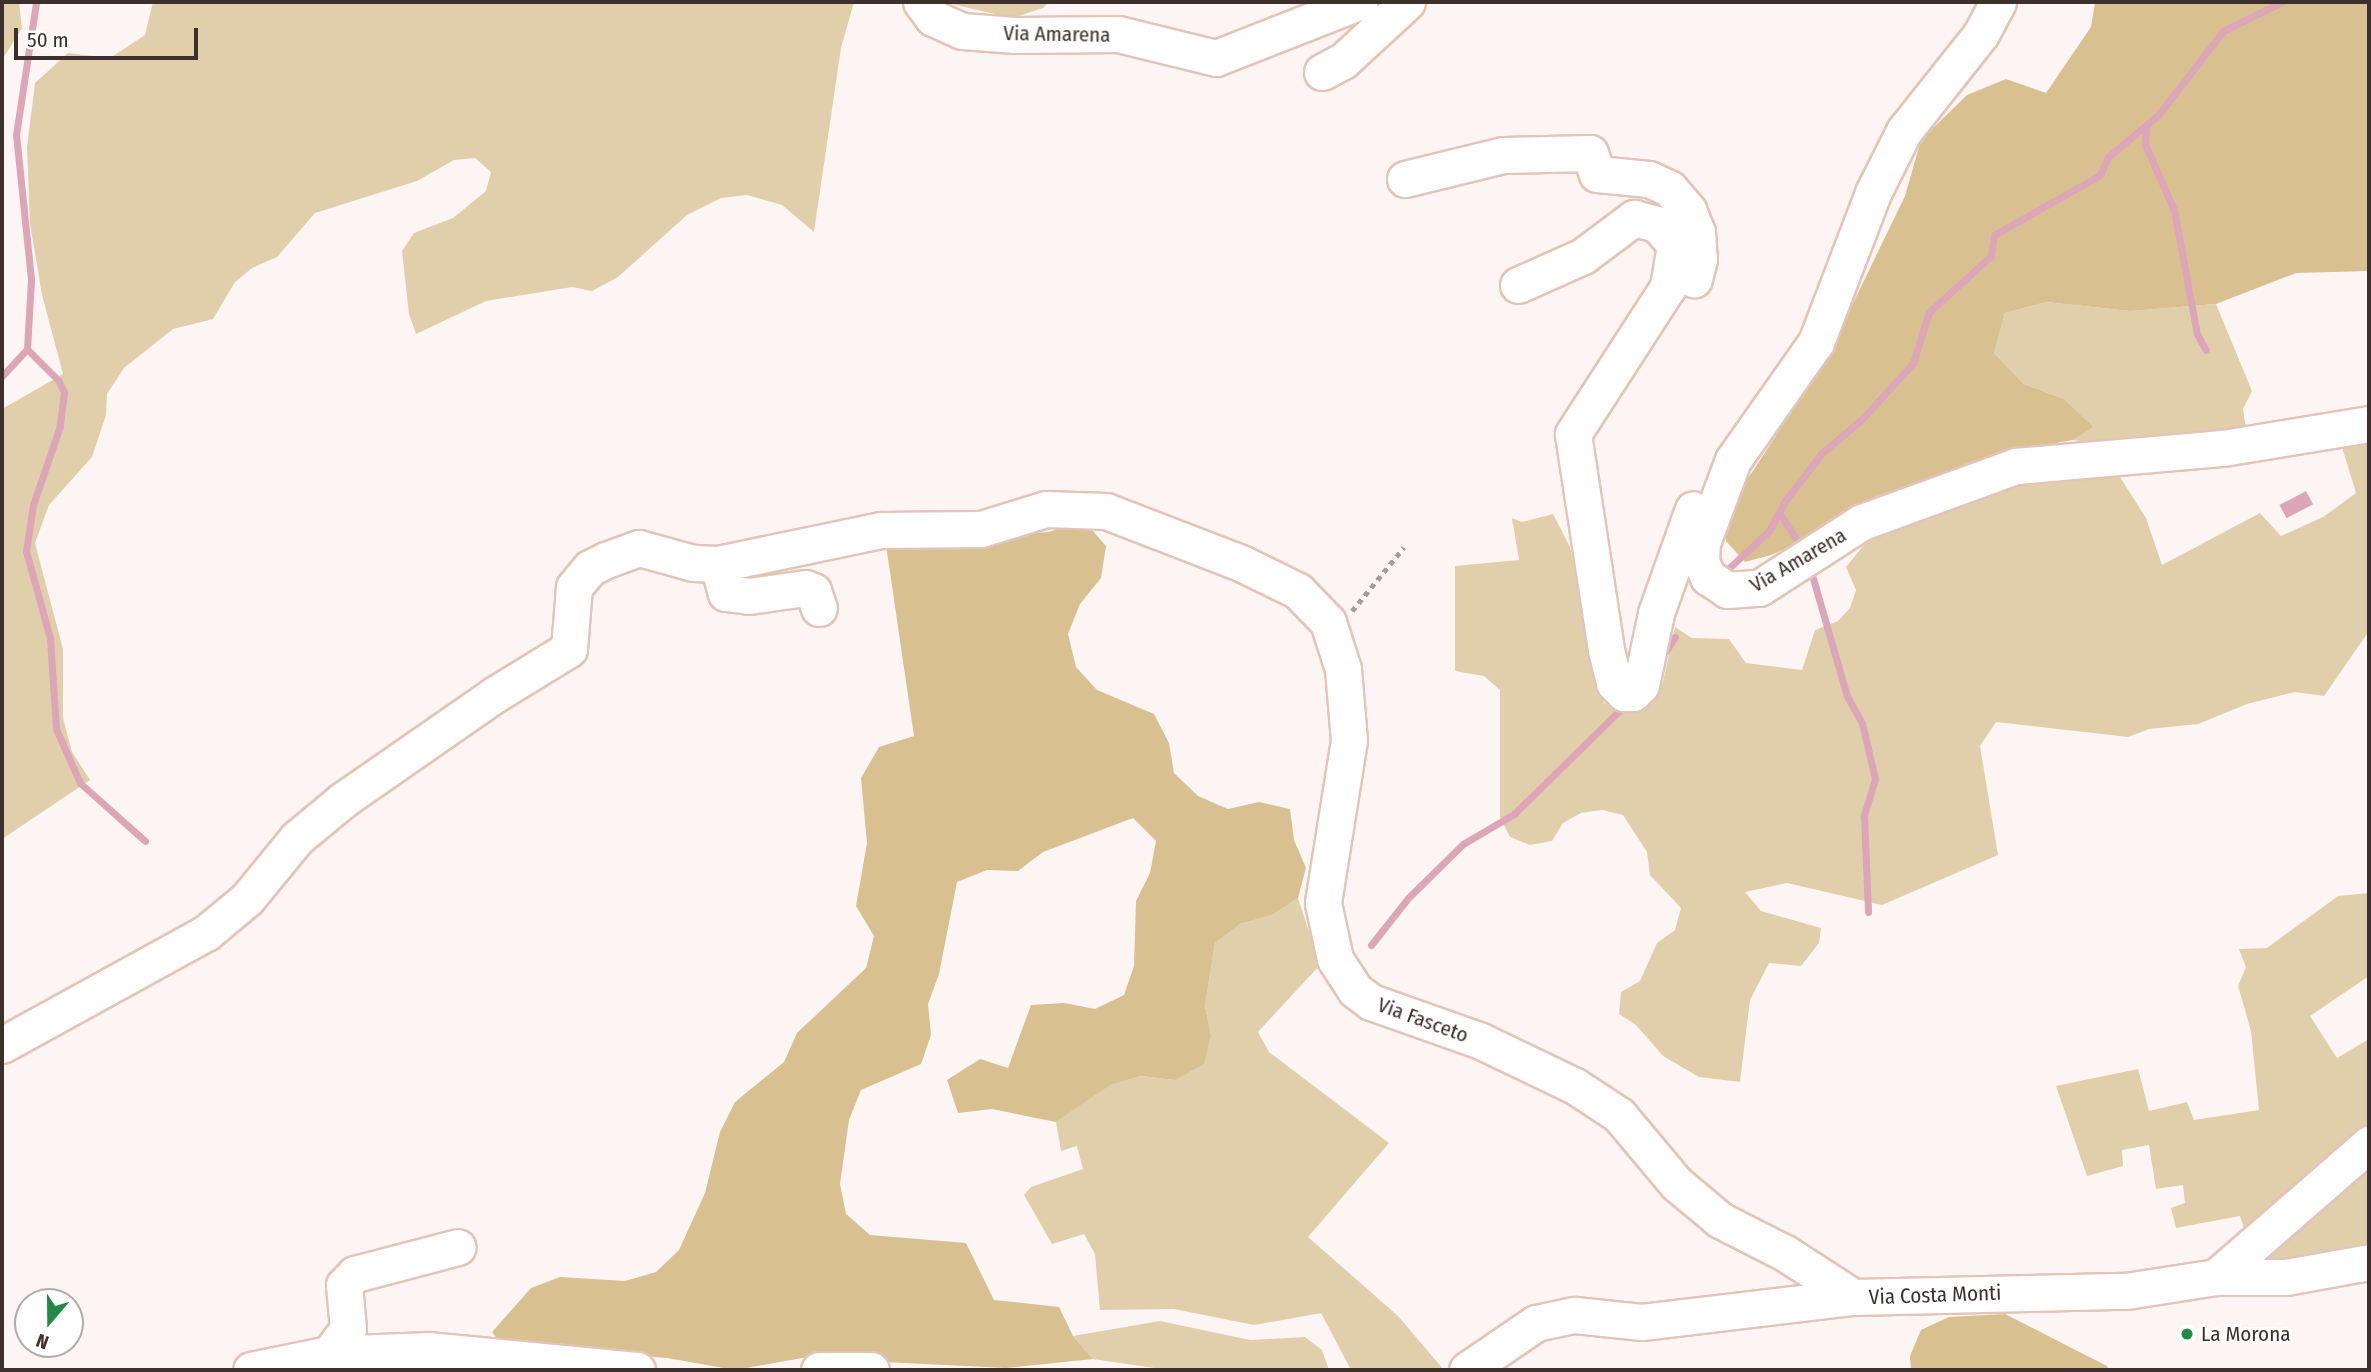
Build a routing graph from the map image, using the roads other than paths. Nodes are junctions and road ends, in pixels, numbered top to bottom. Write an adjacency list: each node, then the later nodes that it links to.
1 (921, 2): 2 (street, Via Amarena)
2 (1359, 2)
3 (1407, 2): 5 (street)
4 (1998, 2): 9 (street, Via Amarena)
5 (1322, 72)
6 (1405, 179): 8 (street)
7 (1518, 285): 8 (street)
8 (1648, 319): 9 (street)
9 (1763, 417): 10 (street, Via Amarena)
10 (2369, 424)
11 (718, 565): 12 (street); 13 (street, Via Fasceto); 18 (street, Via Fasceto)
12 (819, 608)
13 (2, 1045)
14 (2369, 1144): 17 (street)
15 (458, 1247): 19 (street)
16 (2369, 1262): 17 (street, Via Costa Monti)
17 (2216, 1277): 18 (street, Via Costa Monti)
18 (1853, 1297): 24 (street, Via Costa Monti)
19 (328, 1354): 20 (street); 21 (street)
20 (251, 1370)
21 (636, 1370)
22 (819, 1370): 23 (street)
23 (872, 1370)
24 (1467, 1370)

